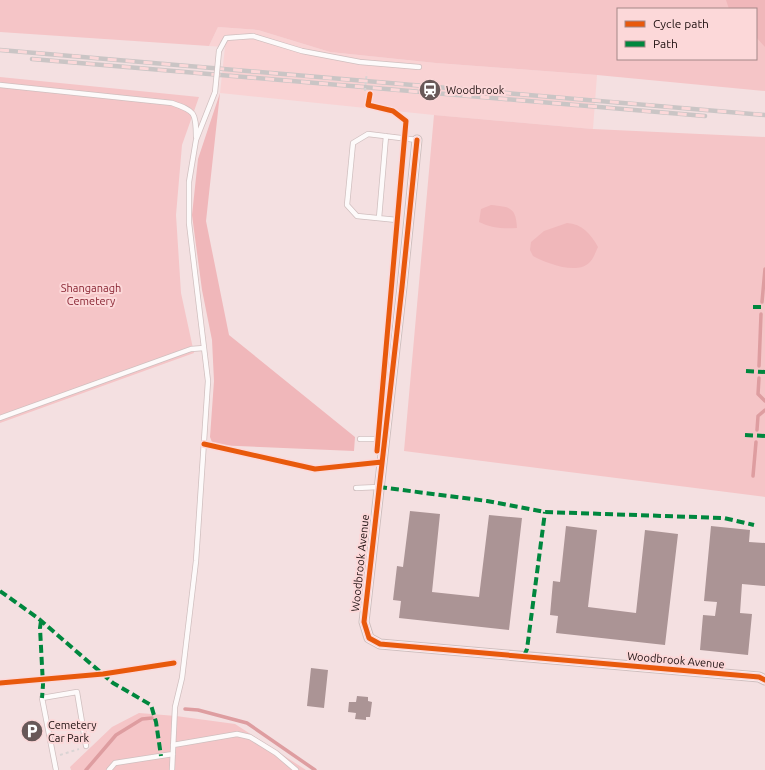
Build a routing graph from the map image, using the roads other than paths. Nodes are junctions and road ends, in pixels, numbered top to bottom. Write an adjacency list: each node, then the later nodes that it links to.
1 (419, 67): 4 (lane, bridge)
2 (0, 85): 4 (lane)
3 (386, 136): 5 (lane); 6 (lane); 6 (lane)
4 (196, 140): 8 (lane)
5 (417, 140): 11 (street, Woodbrook Avenue)
6 (379, 218): 7 (lane)
7 (397, 220)
8 (204, 348): 9 (lane); 15 (lane)
9 (0, 418)
10 (360, 439): 11 (lane)
11 (385, 439): 12 (street, Woodbrook Avenue)
12 (379, 487): 13 (lane); 14 (street, Woodbrook Avenue)
13 (356, 488)
14 (765, 680)
15 (173, 745): 17 (lane); 21 (lane)
16 (86, 746): 18 (lane)
17 (173, 754): 19 (lane); 20 (lane)
18 (56, 770)
19 (109, 770)
20 (172, 770)
21 (296, 770)

